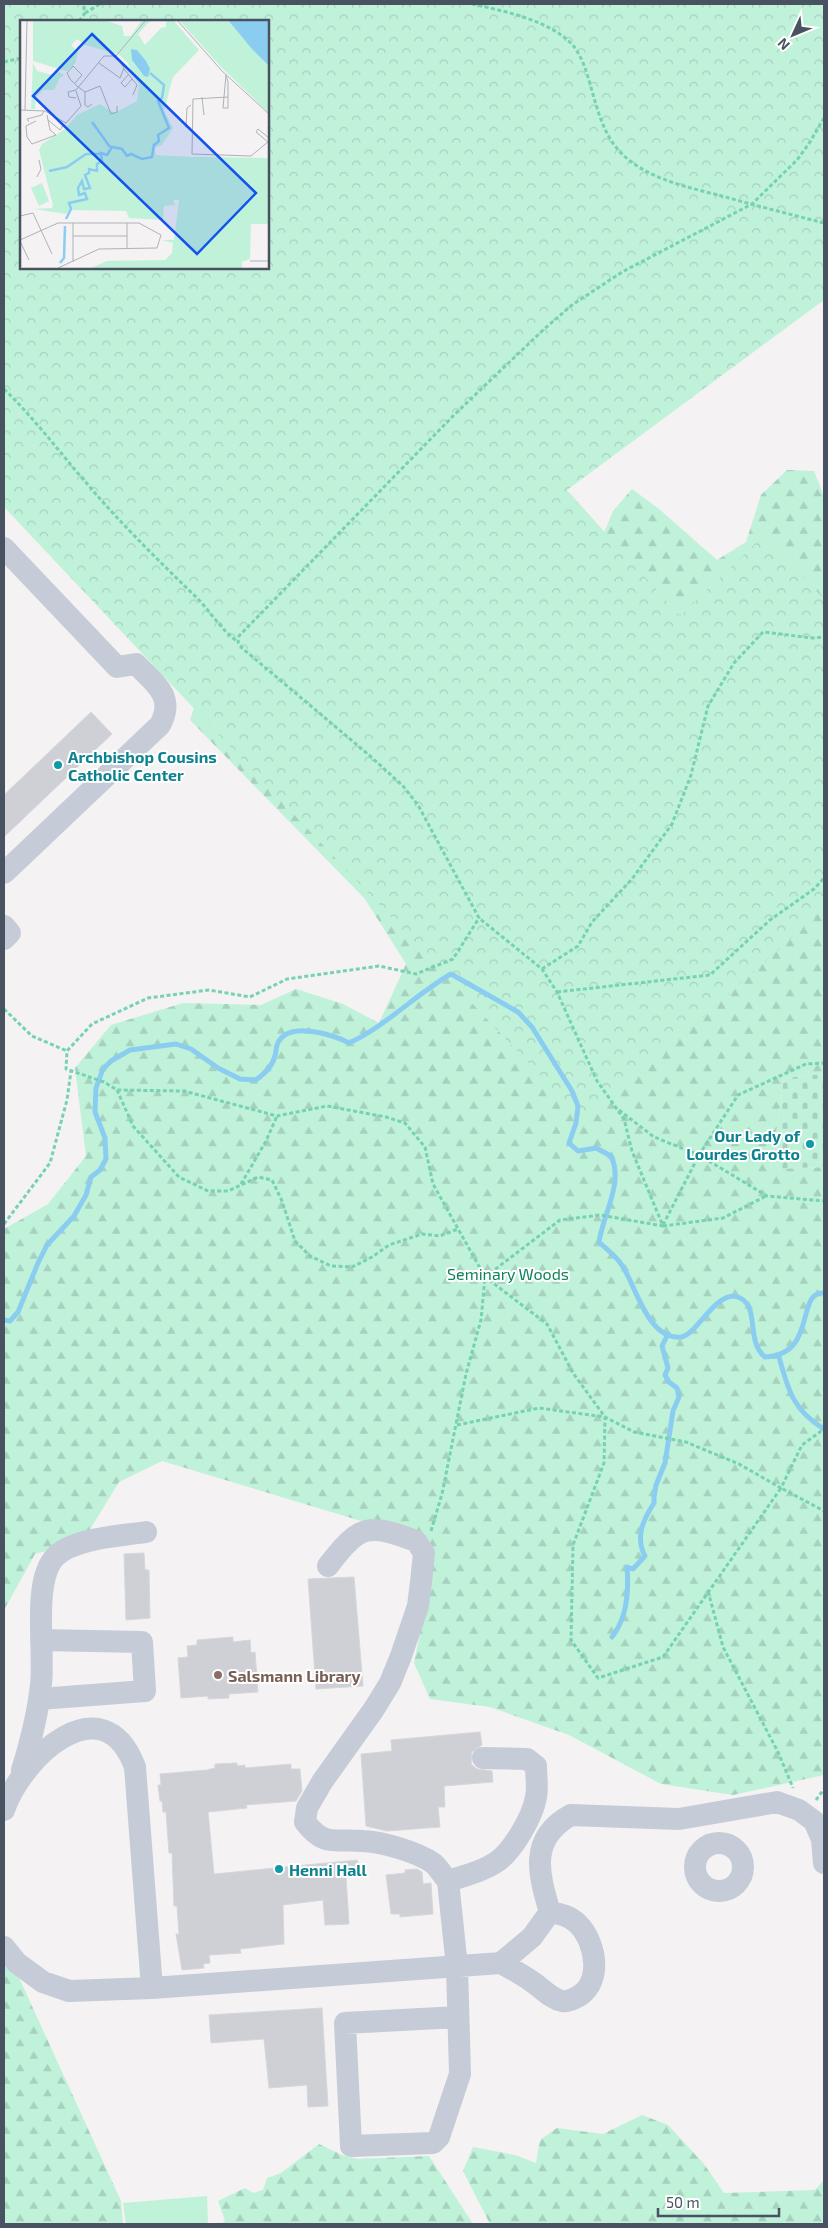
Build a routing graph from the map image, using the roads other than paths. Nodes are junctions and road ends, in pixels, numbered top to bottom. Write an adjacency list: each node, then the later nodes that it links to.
1 (4, 548): 2 (lane)
2 (4, 873)
3 (4, 926): 4 (lane)
4 (4, 939)
5 (146, 1532): 7 (lane)
6 (328, 1566): 16 (lane)
7 (41, 1640): 8 (lane); 8 (lane)
8 (39, 1699): 10 (lane)
9 (483, 1758): 16 (lane)
10 (21, 1776): 11 (lane); 21 (lane)
11 (4, 1810)
12 (730, 1810): 13 (lane); 14 (lane); 17 (lane)
13 (815, 1815): 15 (lane)
14 (722, 1844)
15 (824, 1863)
16 (448, 1881): 20 (lane)
17 (550, 1912): 19 (lane); 19 (lane)
18 (4, 1947): 21 (lane)
19 (501, 1963): 20 (lane)
20 (457, 1967): 21 (lane); 22 (lane)
21 (152, 1988)
22 (458, 2017): 22 (lane)

